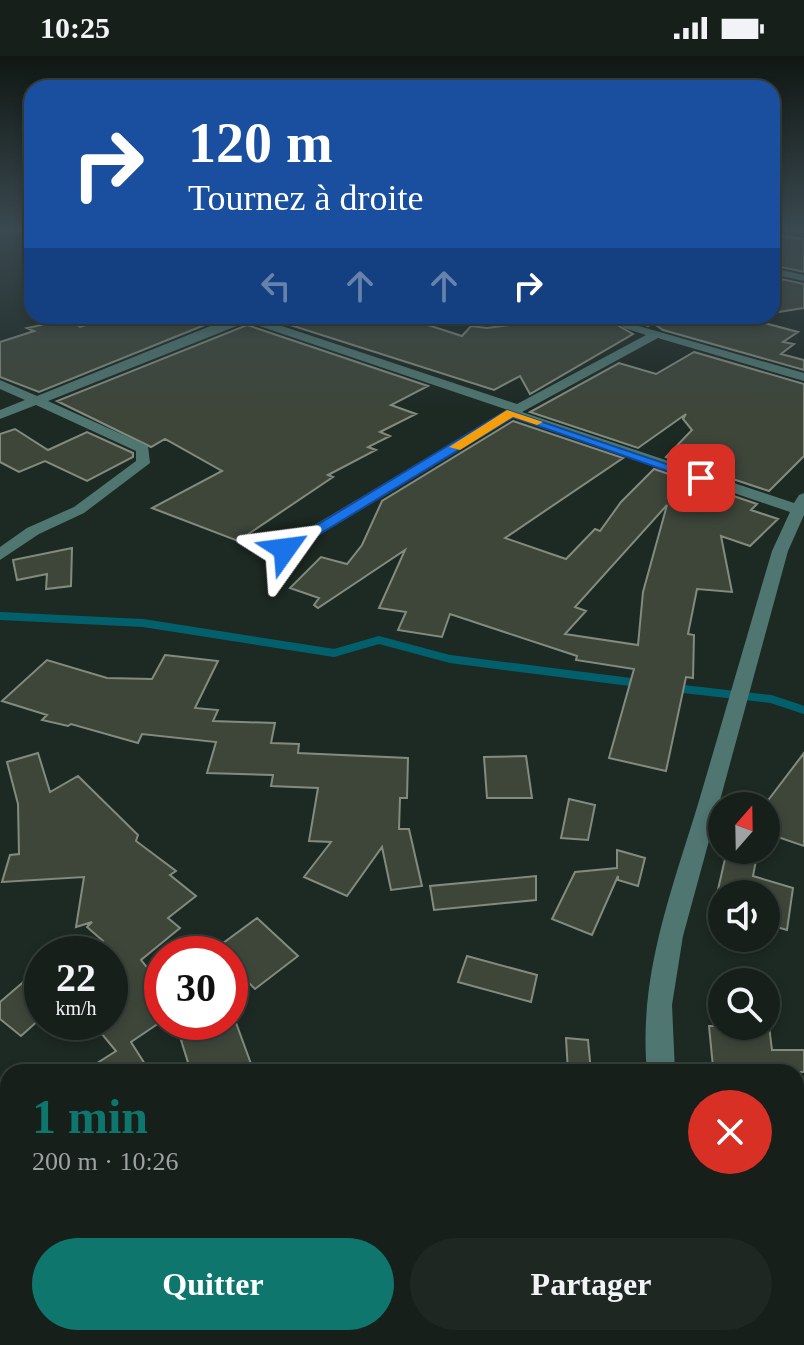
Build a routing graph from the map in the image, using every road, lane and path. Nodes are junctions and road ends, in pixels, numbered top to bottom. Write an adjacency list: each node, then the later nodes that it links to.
1 (226, 324): 7 (street)
2 (264, 324): 8 (street)
3 (628, 326): 4 (street)
4 (657, 334): 5 (street); 8 (street)
5 (804, 377)
6 (0, 384): 7 (street)
7 (36, 400): 9 (street); 12 (street)
8 (515, 411): 10 (street); 11 (street)
9 (0, 415)
10 (800, 503): 13 (street)
11 (285, 549)
12 (0, 555)
13 (659, 1064)

